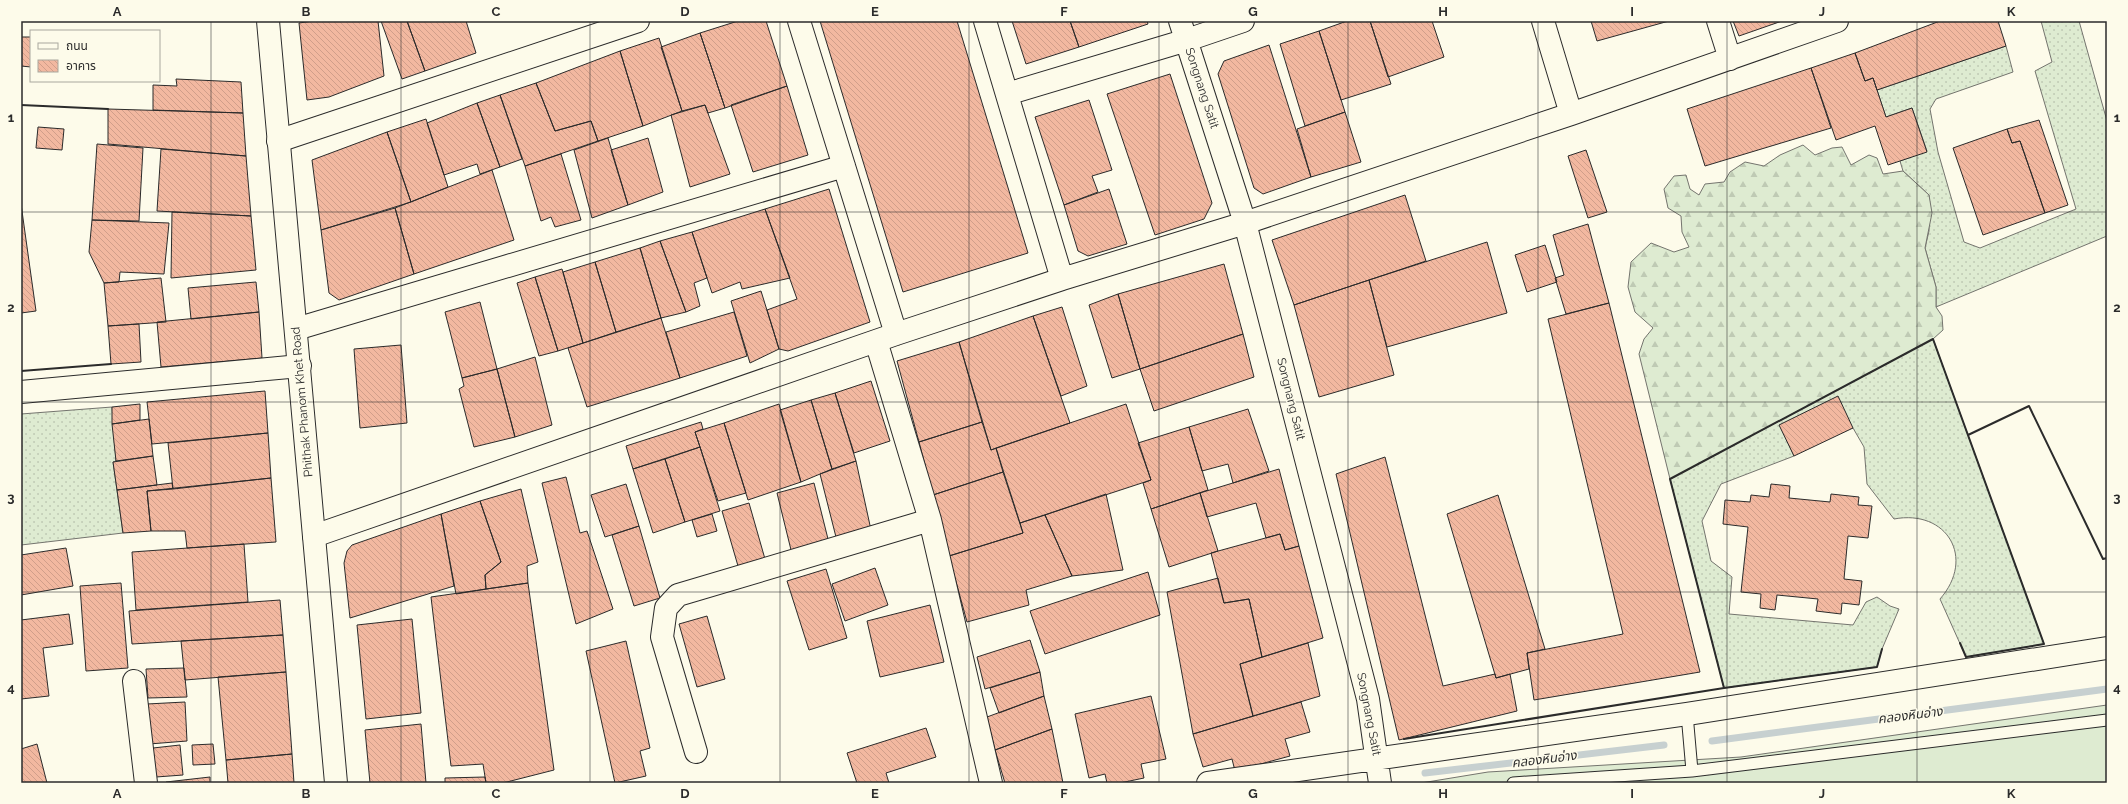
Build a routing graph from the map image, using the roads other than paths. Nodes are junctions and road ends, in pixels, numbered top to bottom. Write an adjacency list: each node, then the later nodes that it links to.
1 (268, 21): 13 (street, Phithak Phanom Khet Road)
2 (638, 21): 13 (street)
3 (799, 21): 14 (street)
4 (985, 21): 11 (street)
5 (1243, 21): 9 (street)
6 (1543, 21): 12 (street)
7 (1718, 21): 10 (street)
8 (1837, 21): 10 (street)
9 (1184, 31): 11 (street); 15 (street, Songnang Satit)
10 (1730, 59): 12 (street)
11 (1007, 94): 16 (street)
12 (1571, 114): 15 (street)
13 (278, 141): 17 (street, Phithak Phanom Khet Road)
14 (844, 166): 17 (street); 18 (street)
15 (1245, 223): 16 (street); 28 (street, Songnang Satit)
16 (1062, 279): 18 (street)
17 (296, 329): 19 (street, Phithak Phanom Khet Road)
18 (886, 337): 21 (street); 22 (street)
19 (300, 366): 20 (street); 22 (street, Phithak Phanom Khet Road)
20 (21, 392)
21 (930, 520): 27 (street); 32 (street)
22 (314, 536): 31 (street, Phithak Phanom Khet Road)
23 (2107, 648): 25 (street)
24 (134, 680): 30 (street)
25 (1687, 714): 28 (street); 29 (lane)
26 (2107, 720): 29 (lane)
27 (696, 752)
28 (1378, 757): 33 (street); 34 (street, Songnang Satit)
29 (1692, 771): 35 (lane)
30 (146, 783)
31 (336, 783)
32 (991, 783)
33 (1208, 783)
34 (1380, 783)
35 (1513, 783)

